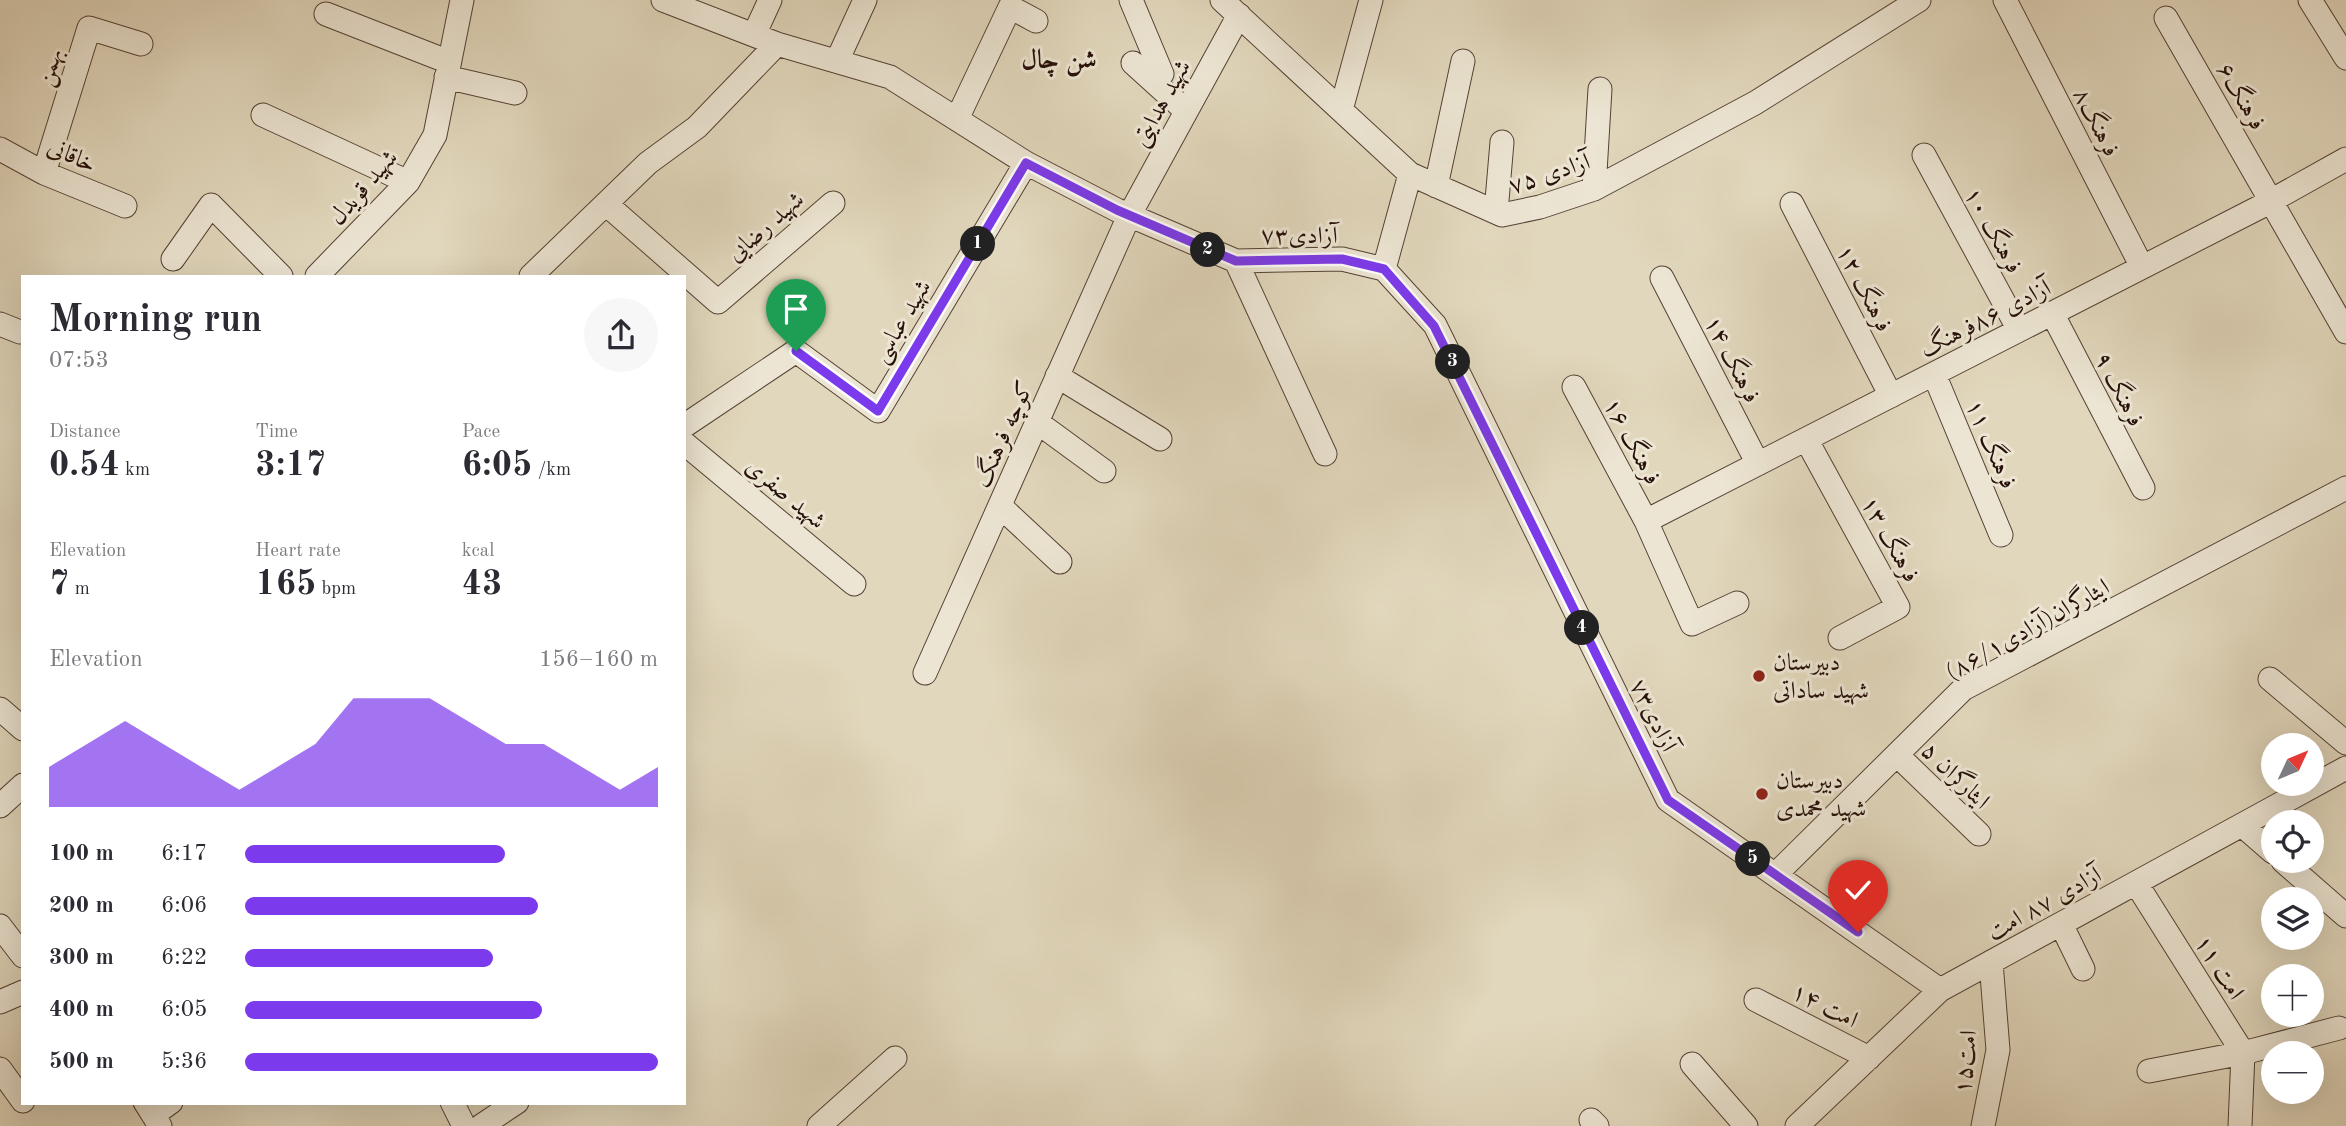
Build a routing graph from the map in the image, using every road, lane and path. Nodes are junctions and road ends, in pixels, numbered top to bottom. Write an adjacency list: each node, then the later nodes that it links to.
1 (462, 0): 22 (street, شهید قویدل)
2 (663, 0): 15 (street, آزادی۷۳)
3 (770, 0): 15 (street)
4 (865, 0): 19 (street)
5 (1131, 0): 23 (street)
6 (1371, 0): 26 (street)
7 (1919, 0): 11 (street, آزادی ۷۵)
8 (2006, 0): 49 (street, فرهنگ۸)
9 (2313, 1): 18 (street)
10 (1231, 8): 26 (street, آزادی ۷۵); 27 (street, شهید هدایتی)
11 (1889, 8): 39 (street, آزادی ۷۵)
12 (326, 14): 22 (street)
13 (2166, 18): 40 (street, فرهنگ۶)
14 (1036, 21): 29 (street)
15 (754, 35): 17 (street, آزادی۷۳)
16 (141, 44): 35 (street, بهمن)
17 (777, 44): 19 (street, آزادی۷۳); 42 (street)
18 (2346, 58)
19 (837, 61): 29 (street, آزادی۷۳)
20 (1463, 61): 38 (street)
21 (1132, 63): 27 (street)
22 (448, 69): 25 (street); 37 (street, شهید قویدل)
23 (1161, 74)
24 (1600, 89): 39 (street)
25 (516, 93)
26 (1341, 110): 36 (street, آزادی ۷۵)
27 (1186, 111): 46 (street, شهید هدایتی)
28 (263, 115): 37 (street)
29 (957, 119): 34 (street, آزادی۷۳)
30 (1502, 142): 45 (street)
31 (0, 149): 35 (street, خاقانی)
32 (1924, 155): 56 (street, فرهنگ ۱۰)
33 (2346, 159): 40 (street, آزادی ۸۶فرهنگ)
34 (1026, 163): 46 (street, آزادی۷۳); 63 (street, شهید عباسی)
35 (44, 173): 44 (street, خاقانی)
36 (1410, 174): 38 (street, آزادی ۷۵); 50 (street)
37 (408, 182): 52 (street, شهید قویدل)
38 (1436, 186): 45 (street, آزادی ۷۵)
39 (1594, 189): 45 (street, آزادی ۷۵)
40 (2272, 201): 49 (street, آزادی ۸۶فرهنگ); 57 (street, فرهنگ۶)
41 (833, 203): 42 (street, شهید رضایی)
42 (606, 204): 53 (street)
43 (1792, 204): 61 (street, فرهنگ ۱۲)
44 (125, 206)
45 (1496, 212)
46 (1129, 216): 48 (street, آزادی۷۳); 59 (street, کوچه فرهنگ)
47 (173, 258): 51 (street)
48 (1236, 261): 50 (street, آزادی۷۳); 67 (street)
49 (2142, 267): 55 (street, آزادی ۸۶فرهنگ)
50 (1384, 269): 92 (street, آزادی۷۳)
51 (280, 275)
52 (318, 275)
53 (532, 275)
54 (1662, 278): 68 (street, فرهنگ ۱۴)
55 (2052, 313): 56 (street, آزادی ۸۶فرهنگ); 70 (street, فرهنگ ۹)
56 (2019, 330): 58 (street, آزادی ۸۶فرهنگ)
57 (2346, 332)
58 (1934, 374): 61 (street, آزادی ۸۶فرهنگ); 74 (street, فرهنگ ۱۱)
59 (1058, 376): 62 (street, کوچه فرهنگ); 64 (street)
60 (1574, 387): 73 (street, فرهنگ ۱۶)
61 (1891, 396): 65 (street, آزادی ۸۶فرهنگ)
62 (1037, 422): 69 (street); 72 (street, کوچه فرهنگ)
63 (686, 425)
64 (1160, 439)
65 (1806, 439): 68 (street, آزادی ۸۶فرهنگ); 78 (street, فرهنگ ۱۳)
66 (686, 445): 76 (street, شهید صفری)
67 (1325, 454)
68 (1758, 464): 73 (street, آزادی ۸۶فرهنگ)
69 (1104, 471)
70 (2143, 488)
71 (2346, 488): 84 (street, ایثارگران(آزادی۸۶/۱))
72 (1000, 506): 75 (street); 79 (street, کوچه فرهنگ)
73 (1646, 521): 77 (street, فرهنگ ۱۶)
74 (2001, 536)
75 (1060, 562)
76 (854, 584)
77 (1737, 603)
78 (1840, 638)
79 (925, 673)
80 (2270, 679): 83 (street)
81 (0, 709): 82 (street)
82 (21, 727)
83 (2346, 743)
84 (1897, 754): 89 (street, ایثارگران ۵); 92 (street, ایثارگران(آزادی۸۶/۱))
85 (2346, 768): 88 (street, آزادی ۸۷ امت)
86 (21, 787): 87 (street)
87 (0, 806)
88 (2242, 825): 90 (street); 93 (street, آزادی ۸۷ امت)
89 (1979, 834)
90 (2261, 842)
91 (2297, 873): 94 (street)
92 (1776, 874): 100 (street, آزادی۷۳)
93 (2136, 883): 95 (street, آزادی ۸۷ امت); 105 (street, امت ۱۱)
94 (2346, 916)
95 (2061, 924): 98 (street, آزادی ۸۷ امت); 99 (street)
96 (0, 926): 97 (street)
97 (21, 953)
98 (1991, 962): 100 (street, آزادی ۸۷ امت); 119 (street, امت۱۵)
99 (2083, 968)
100 (1940, 990): 107 (street, آزادی ۸۷ امت)
101 (21, 993): 103 (street)
102 (1756, 1000): 107 (street, امت ۱۴)
103 (0, 1002)
104 (2339, 1028): 105 (street)
105 (2243, 1053): 110 (street); 120 (street)
106 (895, 1058): 116 (street)
107 (1869, 1058): 118 (street, آزادی ۸۷ امت)
108 (1692, 1064): 117 (street)
109 (0, 1069): 111 (street)
110 (2149, 1071)
111 (21, 1099)
112 (454, 1105): 114 (street)
113 (512, 1105): 115 (street)
114 (464, 1126)
115 (481, 1126)
116 (819, 1126)
117 (1746, 1126)
118 (1797, 1126)
119 (1983, 1126)
120 (2240, 1126)

